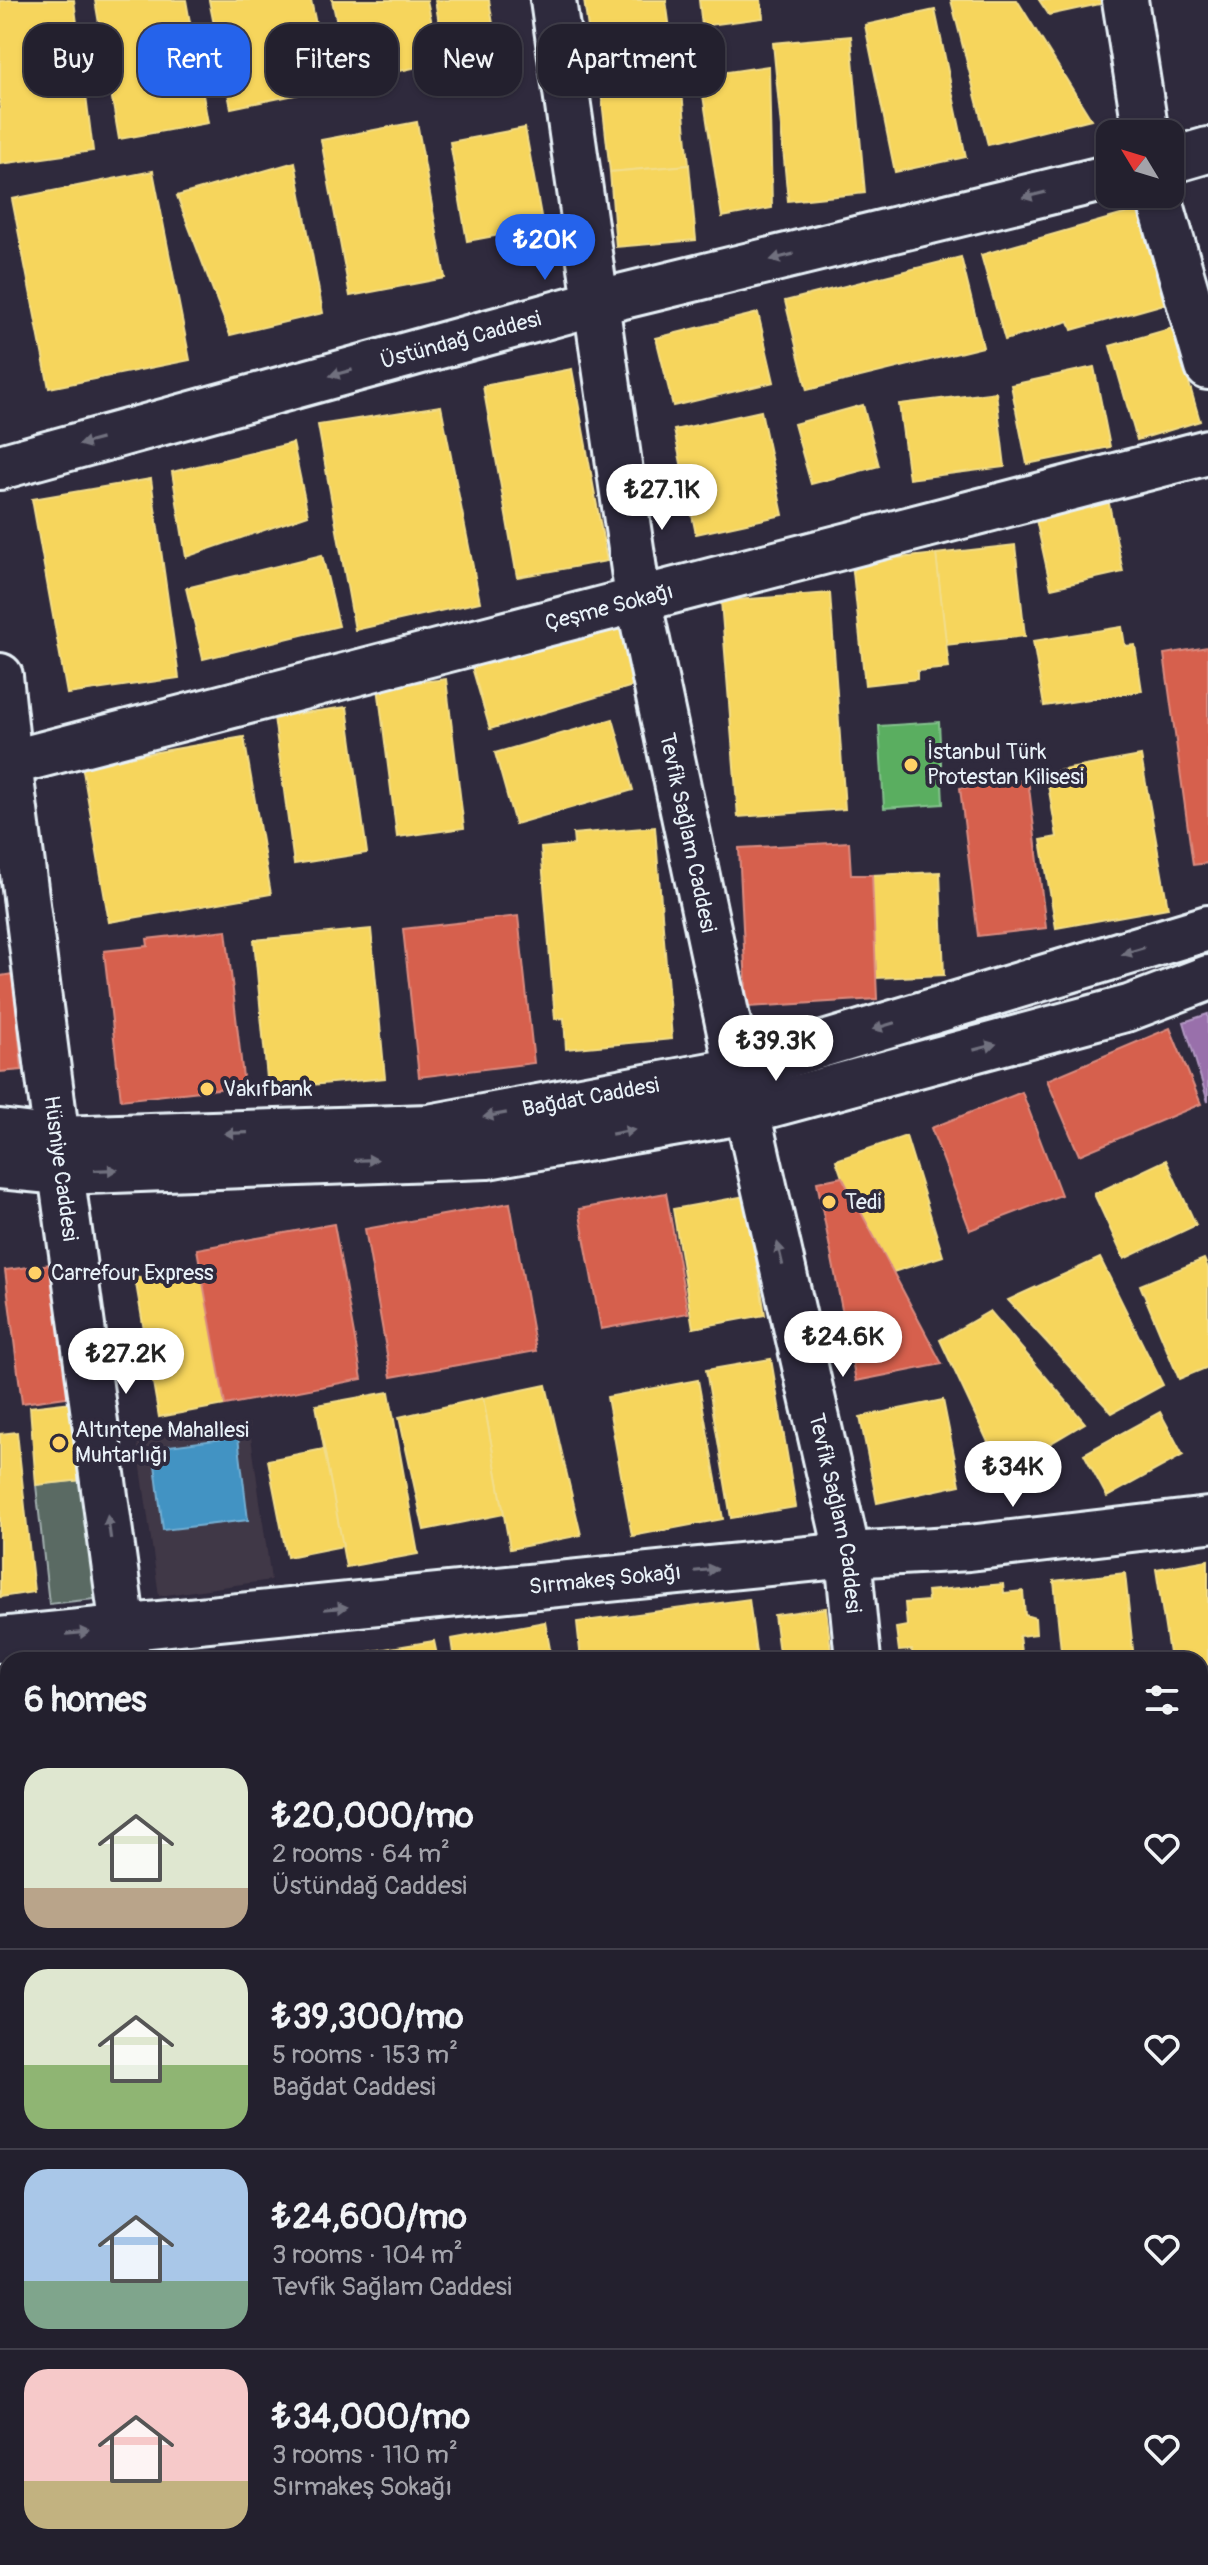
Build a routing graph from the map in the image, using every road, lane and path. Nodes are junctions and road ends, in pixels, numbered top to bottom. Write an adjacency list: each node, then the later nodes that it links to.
1 (553, 0): 8 (street, Tevfik Sağlam Caddesi)
2 (1125, 0): 3 (street)
3 (1144, 120)
4 (1208, 150): 5 (street)
5 (1184, 157)
6 (1096, 180): 8 (street, Üstündağ Caddesi, one-way to 8)
7 (1162, 208): 9 (street)
8 (595, 303): 11 (street, Üstündağ Caddesi, one-way to 11); 12 (street, Tevfik Sağlam Caddesi)
9 (1208, 367)
10 (1208, 452): 12 (street, Çeşme Sokağı)
11 (0, 467)
12 (638, 598): 14 (street, Çeşme Sokağı); 17 (street, Tevfik Sağlam Caddesi)
13 (0, 676): 14 (street, Hüsniye Caddesi)
14 (9, 763): 19 (street, Hüsniye Caddesi)
15 (1208, 928): 17 (street, Bağdat Caddesi, one-way to 17)
16 (1208, 978): 17 (street, Bağdat Caddesi, one-way to 16)
17 (743, 1091): 19 (street, Bağdat Caddesi); 22 (street, Tevfik Sağlam Caddesi, one-way to 17)
18 (0, 1132): 19 (street, Bağdat Caddesi)
19 (60, 1156): 20 (street, Bağdat Caddesi); 24 (street, Hüsniye Caddesi, one-way to 19)
20 (0, 1166)
21 (1208, 1520): 22 (street, Sırmakeş Sokağı)
22 (848, 1555): 24 (street, Sırmakeş Sokağı, one-way to 22); 25 (street, Tevfik Sağlam Caddesi)
23 (0, 1640): 24 (street, Sırmakeş Sokağı, one-way to 24)
24 (125, 1645)
25 (857, 1652)

